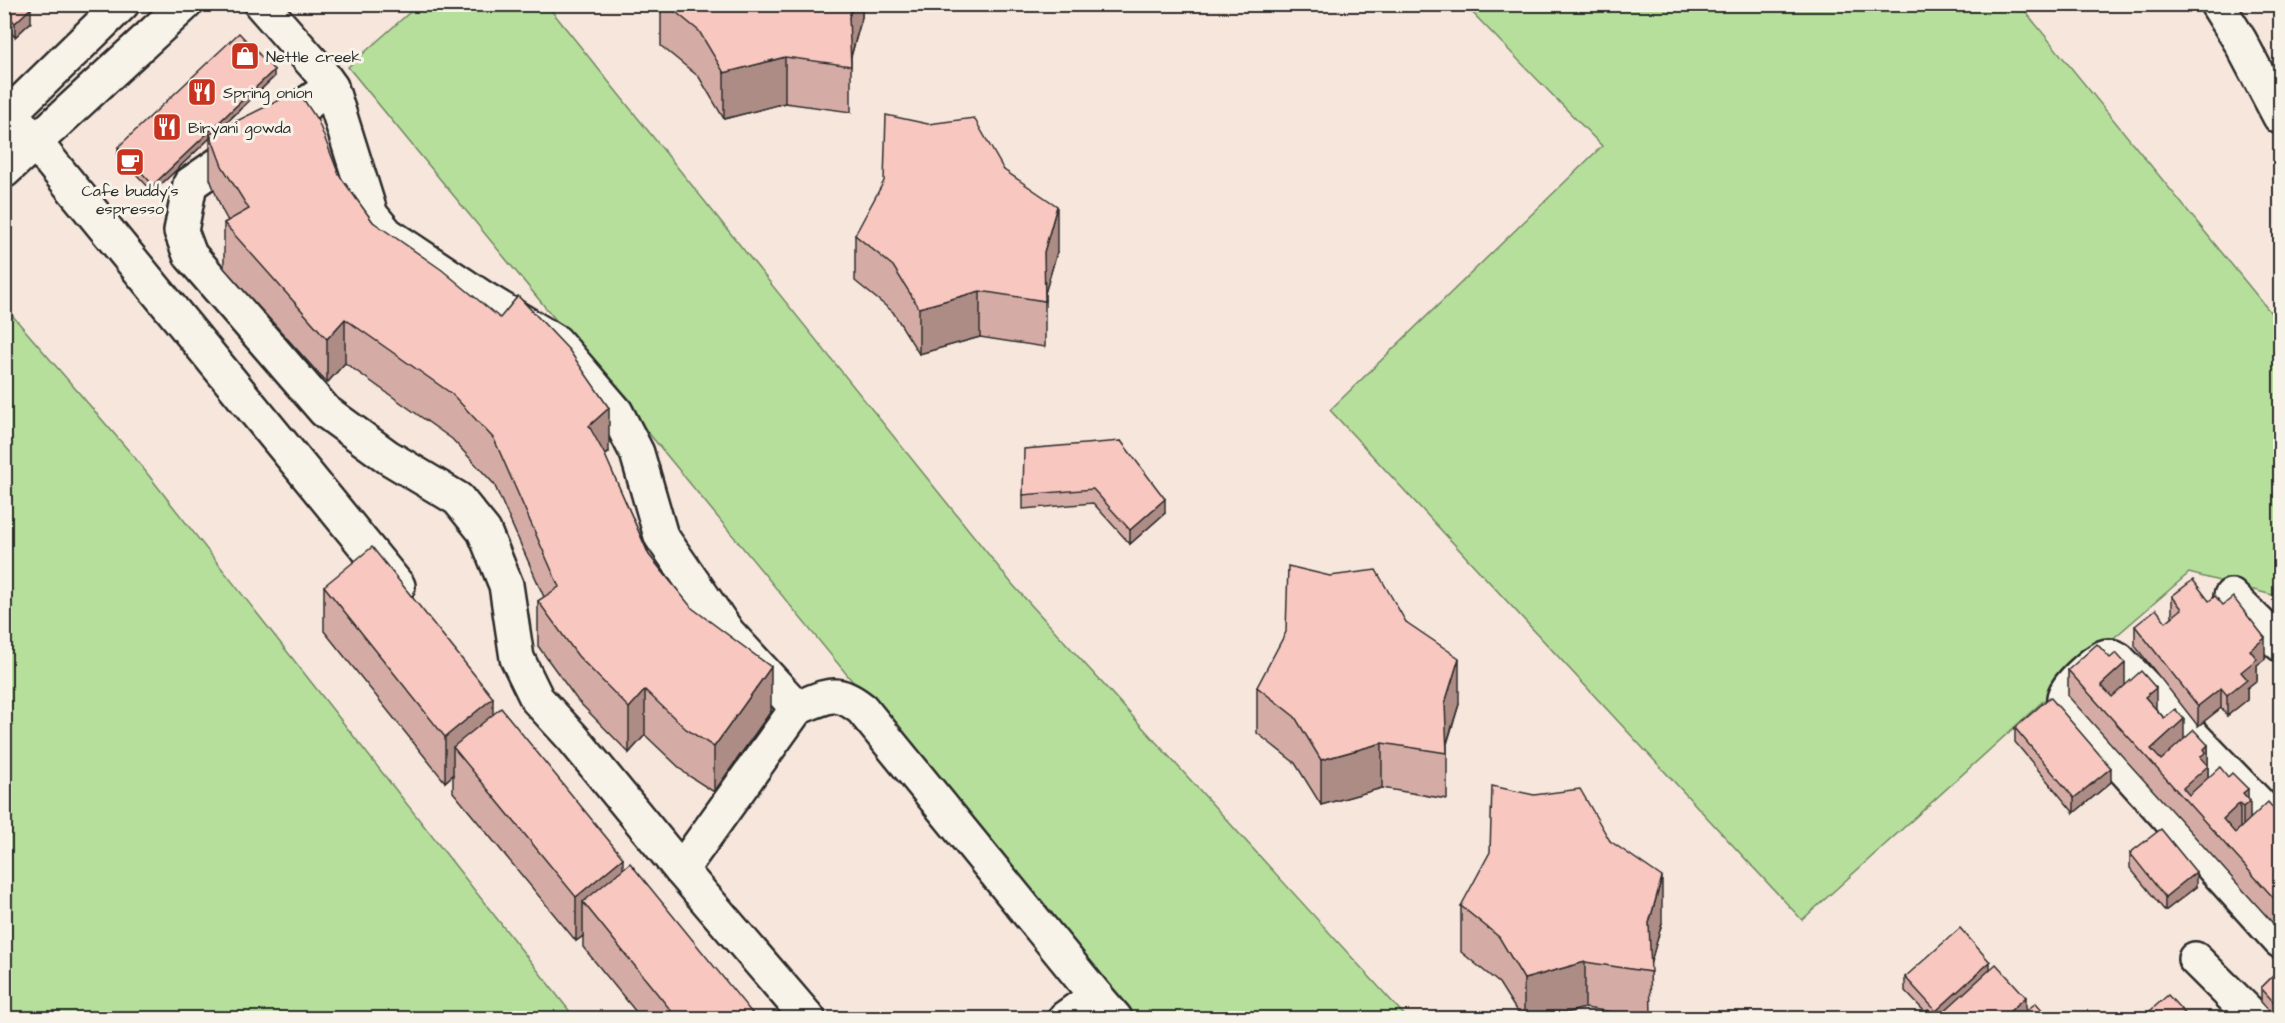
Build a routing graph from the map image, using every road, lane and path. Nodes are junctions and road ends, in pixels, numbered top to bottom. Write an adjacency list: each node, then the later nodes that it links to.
1 (122, 4): 6 (street)
2 (184, 4): 8 (street)
3 (261, 4): 5 (street)
4 (2217, 4): 7 (street)
5 (331, 87): 13 (street); 15 (street)
6 (8, 116): 8 (street)
7 (2280, 117)
8 (36, 142): 9 (street); 11 (street)
9 (4, 171)
10 (2231, 596): 12 (street)
11 (416, 609)
12 (2280, 644)
13 (797, 708): 15 (street); 18 (street)
14 (2280, 826): 16 (street)
15 (681, 870): 19 (street)
16 (2280, 941)
17 (2195, 959): 21 (street)
18 (1106, 1007): 20 (street)
19 (808, 1018)
20 (1065, 1018)
21 (2254, 1018)

